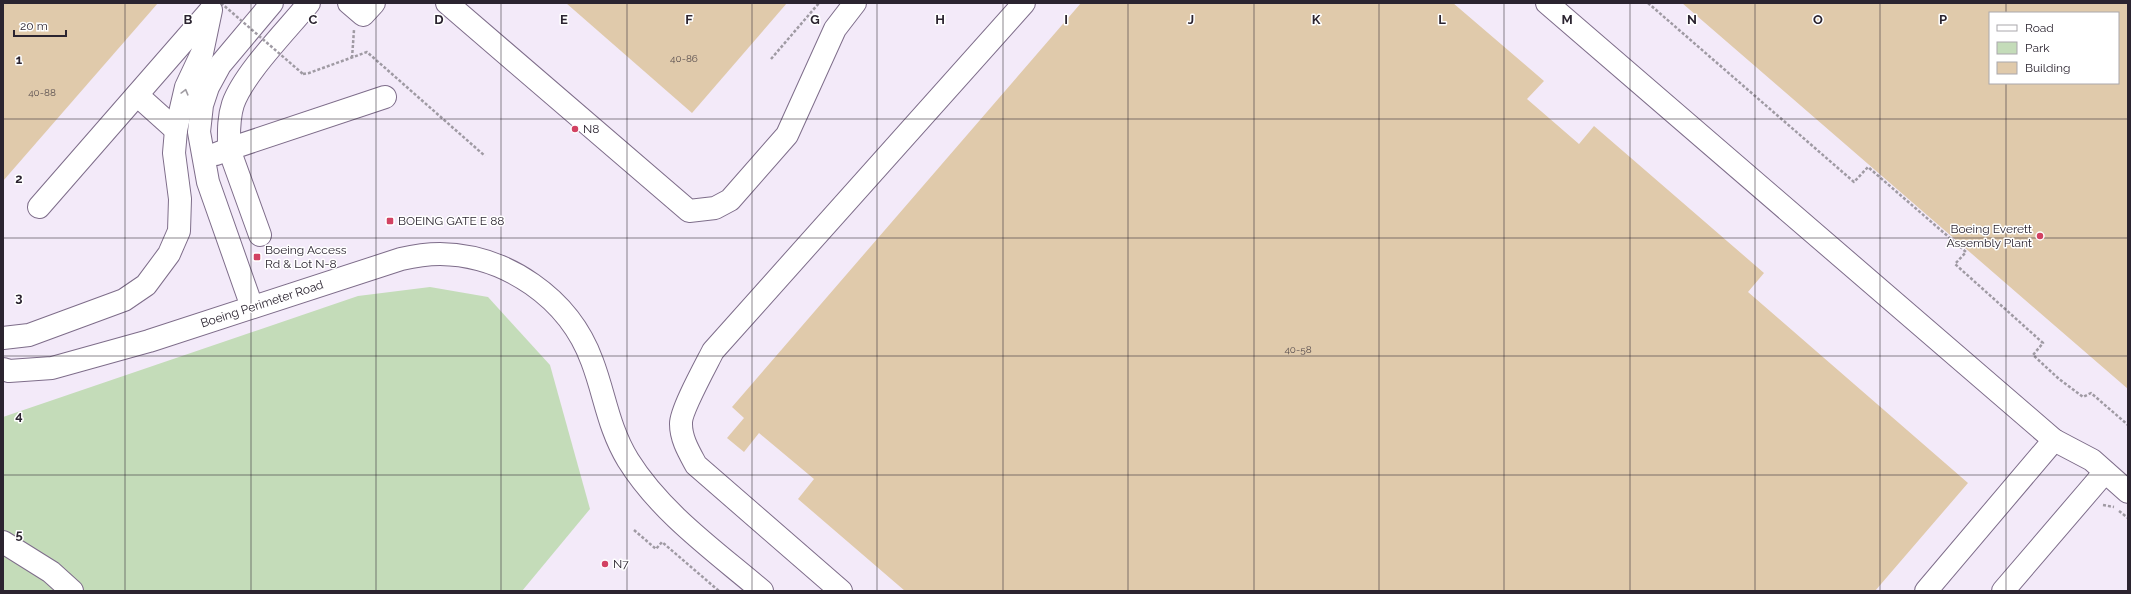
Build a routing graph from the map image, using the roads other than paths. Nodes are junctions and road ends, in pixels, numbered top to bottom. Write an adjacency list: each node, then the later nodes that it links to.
1 (272, 3): 12 (street)
2 (310, 3): 11 (street)
3 (447, 3): 4 (street)
4 (855, 3)
5 (1024, 3): 25 (street)
6 (1548, 3): 18 (street)
7 (217, 5): 8 (street); 10 (street, one-way to 7)
8 (137, 95): 10 (street); 13 (street)
9 (384, 97): 11 (street)
10 (176, 130): 16 (street)
11 (229, 150): 12 (street); 14 (street)
12 (202, 158): 15 (street)
13 (39, 208)
14 (260, 235)
15 (252, 307): 17 (street, Boeing Perimeter Road); 24 (street, Boeing Perimeter Road)
16 (3, 338)
17 (3, 369)
18 (2054, 440): 19 (street); 26 (street)
19 (2106, 472): 20 (street); 22 (street)
20 (2128, 492)
21 (3, 542): 23 (street)
22 (2012, 588)
23 (72, 591)
24 (762, 591)
25 (841, 591)
26 (1926, 591)

